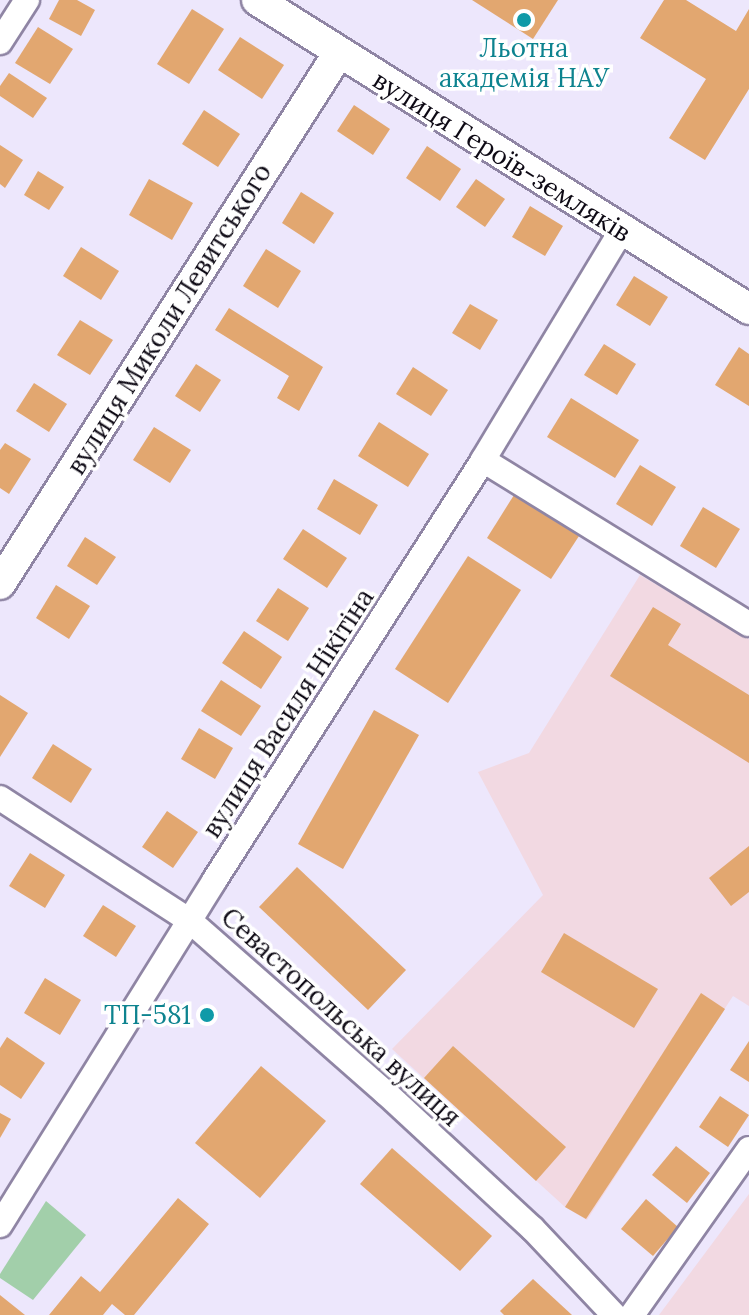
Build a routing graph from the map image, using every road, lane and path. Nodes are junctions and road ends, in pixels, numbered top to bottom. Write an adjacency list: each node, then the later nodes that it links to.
1 (27, 0): 3 (street)
2 (257, 0): 4 (main road, вулиця Героїв-земляків)
3 (0, 42)
4 (338, 54): 5 (main road, вулиця Героїв-земляків); 8 (main road, вулиця Миколи Левитського)
5 (621, 231): 6 (main road, вулиця Героїв-земляків); 7 (street, вулиця Василя Нікітіна)
6 (749, 309)
7 (483, 460): 9 (street); 11 (street, вулиця Василя Нікітіна)
8 (0, 584)
9 (749, 624)
10 (0, 798): 11 (street, Севастопольська вулиця)
11 (190, 921): 13 (street, вулиця Василя Нікітіна); 14 (street, Севастопольська вулиця)
12 (749, 1149): 15 (street)
13 (0, 1225)
14 (614, 1315)
15 (632, 1315)

